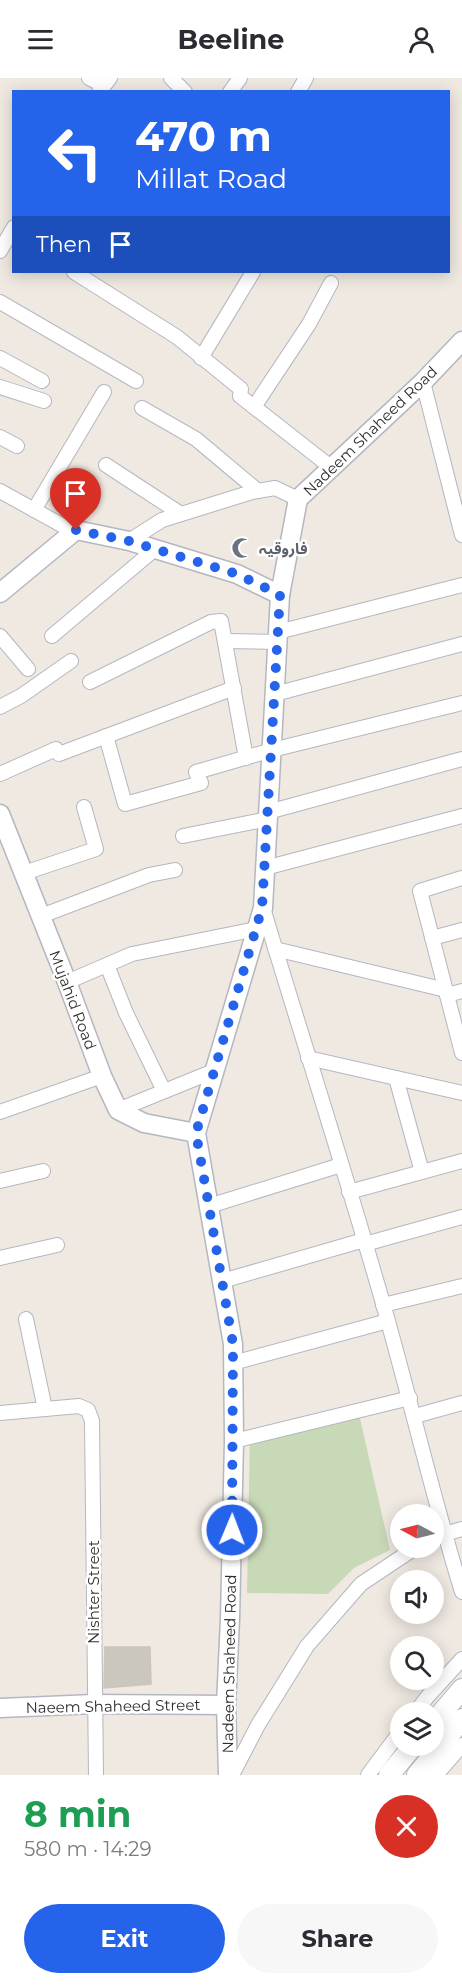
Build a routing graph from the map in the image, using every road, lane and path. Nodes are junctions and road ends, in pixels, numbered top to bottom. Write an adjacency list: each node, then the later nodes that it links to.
1 (88, 78): 3 (street)
2 (171, 78): 4 (street)
3 (104, 85)
4 (183, 90)
5 (12, 232): 6 (street)
6 (0, 251)
7 (76, 273): 13 (street)
8 (252, 273): 13 (street)
9 (331, 283): 20 (street)
10 (0, 302): 15 (street)
11 (462, 341): 16 (street, Nadeem Shaheed Road)
12 (0, 358): 14 (street)
13 (201, 358): 20 (street)
14 (42, 381)
15 (136, 381)
16 (423, 382): 25 (street, Nadeem Shaheed Road); 31 (street)
17 (0, 387): 19 (street)
18 (104, 392): 29 (street)
19 (44, 401)
20 (254, 407): 25 (street)
21 (142, 408): 27 (street)
22 (0, 437): 23 (street)
23 (17, 446)
24 (106, 465): 30 (street)
25 (332, 468): 28 (street, Nadeem Shaheed Road)
26 (0, 491): 29 (street)
27 (258, 491): 28 (street); 30 (street)
28 (298, 500): 38 (street, Nadeem Shaheed Road)
29 (34, 510): 32 (street)
30 (181, 514): 34 (street)
31 (459, 514): 33 (street)
32 (74, 532): 34 (street); 37 (street)
33 (462, 535)
34 (129, 541): 35 (street)
35 (155, 549): 38 (street); 40 (street)
36 (462, 585): 41 (street)
37 (0, 593)
38 (280, 595): 41 (street, Nadeem Shaheed Road)
39 (0, 636): 45 (street)
40 (52, 636)
41 (278, 637): 42 (street); 48 (street, Nadeem Shaheed Road)
42 (225, 641): 46 (street); 47 (street)
43 (462, 644): 48 (street)
44 (71, 661): 50 (street)
45 (28, 669)
46 (90, 682)
47 (234, 688): 51 (street); 53 (street)
48 (274, 694): 52 (street, Nadeem Shaheed Road)
49 (462, 703): 52 (street)
50 (0, 707)
51 (106, 736): 53 (street); 55 (street)
52 (272, 750): 53 (street); 58 (street, Nadeem Shaheed Road)
53 (246, 758)
54 (462, 759): 58 (street)
55 (0, 774)
56 (84, 807): 63 (street)
57 (0, 814): 63 (street, Mujahid Road)
58 (268, 816): 60 (street); 61 (street, Nadeem Shaheed Road)
59 (462, 816): 61 (street)
60 (183, 836)
61 (265, 868): 65 (street, Nadeem Shaheed Road)
62 (175, 870): 66 (street)
63 (24, 873): 66 (street, Mujahid Road)
64 (462, 879): 69 (street)
65 (262, 908): 67 (street, Nadeem Shaheed Road); 70 (street)
66 (41, 916): 72 (street, Mujahid Road)
67 (256, 929): 71 (street); 77 (street, Nadeem Shaheed Road)
68 (462, 930): 69 (street)
69 (432, 938): 74 (street)
70 (275, 950): 74 (street); 76 (street)
71 (106, 965): 72 (street); 80 (street)
72 (67, 982): 78 (street, Mujahid Road)
73 (462, 991): 74 (street)
74 (446, 992): 75 (street)
75 (462, 1050)
76 (308, 1058): 79 (street); 86 (street)
77 (214, 1071): 80 (street); 84 (street, Nadeem Shaheed Road)
78 (102, 1076): 82 (street, Mujahid Road); 83 (street)
79 (396, 1078): 81 (street); 88 (street)
80 (164, 1091): 82 (street)
81 (462, 1093)
82 (118, 1110): 84 (street)
83 (0, 1112)
84 (196, 1133): 91 (street, Nadeem Shaheed Road)
85 (462, 1161): 88 (street)
86 (341, 1165): 90 (street); 91 (street)
87 (43, 1171): 89 (street)
88 (422, 1172): 90 (street)
89 (0, 1181)
90 (349, 1192): 93 (street)
91 (209, 1206): 96 (street, Nadeem Shaheed Road)
92 (462, 1217): 93 (street)
93 (364, 1242): 96 (street); 98 (street)
94 (57, 1245): 95 (street)
95 (0, 1258)
96 (222, 1281): 101 (street, Nadeem Shaheed Road)
97 (462, 1286): 98 (street)
98 (383, 1305): 100 (street)
99 (26, 1319): 104 (street)
100 (388, 1321): 101 (street); 102 (street)
101 (233, 1363): 107 (street, Nadeem Shaheed Road)
102 (410, 1398): 106 (street); 107 (street)
103 (462, 1403): 106 (street)
104 (45, 1409): 105 (street); 117 (street, Nishter Street)
105 (0, 1413)
106 (415, 1416): 108 (street)
107 (234, 1442): 118 (street, Nadeem Shaheed Road)
108 (433, 1504)
109 (462, 1529): 110 (street)
110 (444, 1534)
111 (444, 1547): 113 (street)
112 (400, 1558): 126 (street)
113 (462, 1592)
114 (462, 1659): 116 (street)
115 (462, 1689): 120 (main road)
116 (423, 1702)
117 (94, 1704): 118 (street, Naeem Shaheed Street); 119 (street, Naeem Shaheed Street); 125 (street, Nishter Street)
118 (226, 1705): 126 (street, Nadeem Shaheed Road)
119 (0, 1708)
120 (444, 1710)
121 (462, 1719): 129 (main road)
122 (462, 1744): 130 (street)
123 (390, 1745): 127 (street)
124 (405, 1756): 128 (main road)
125 (96, 1775)
126 (230, 1775)
127 (368, 1775)
128 (389, 1775)
129 (417, 1775)
130 (436, 1775)

